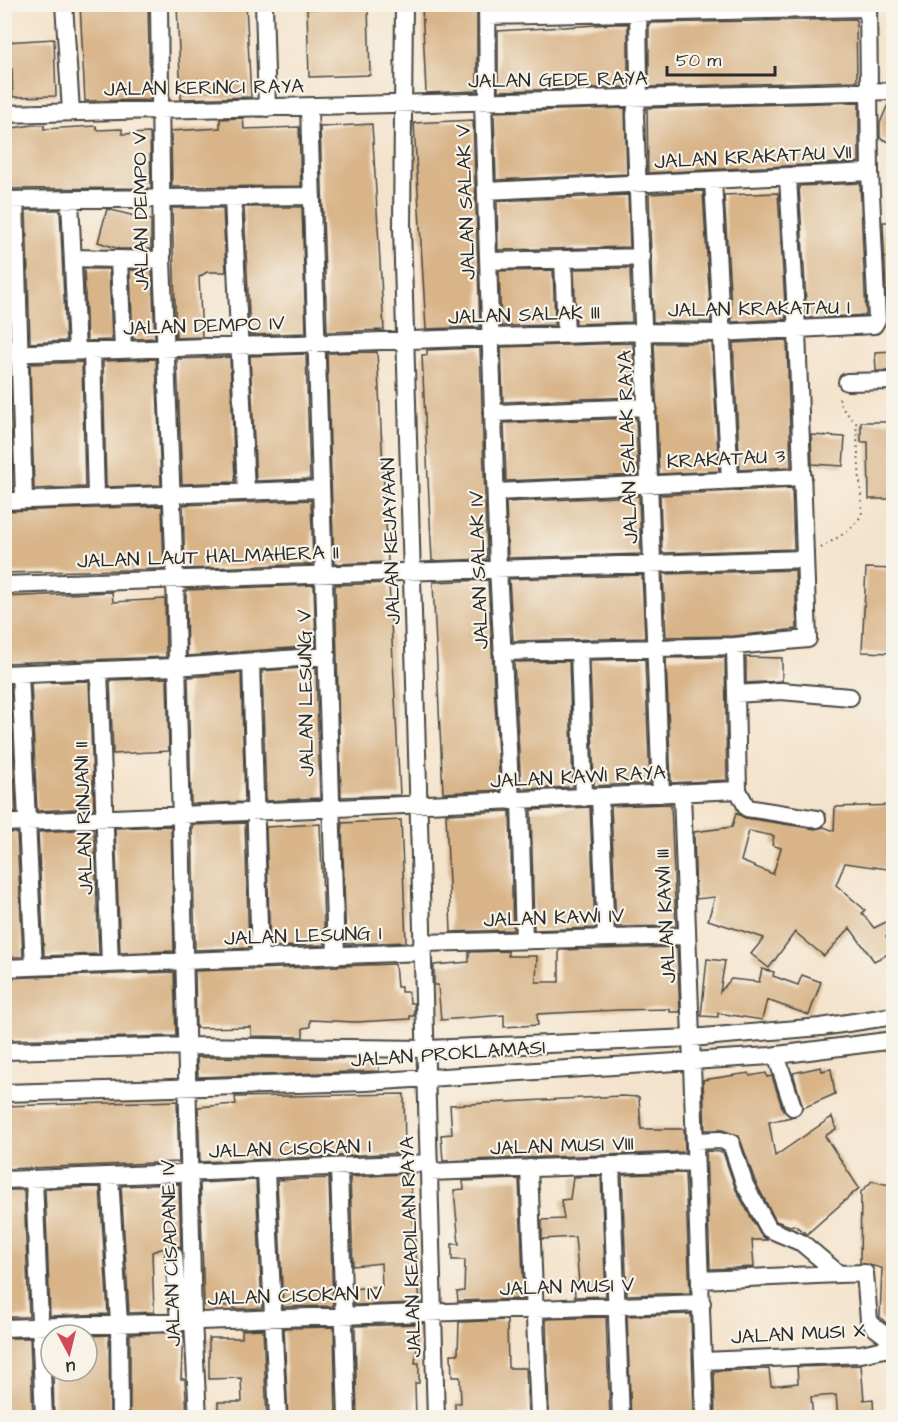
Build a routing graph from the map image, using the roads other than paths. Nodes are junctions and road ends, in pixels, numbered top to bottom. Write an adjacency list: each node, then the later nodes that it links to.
1 (64, 4): 19 (street)
2 (159, 4): 18 (street, JALAN DEMPO V)
3 (264, 4): 16 (street)
4 (404, 4): 15 (street, JALAN KEJAYAAN)
5 (868, 6): 6 (street); 11 (street)
6 (785, 7): 7 (street)
7 (711, 8): 8 (street)
8 (638, 9): 10 (street); 13 (street, JALAN SALAK RAYA)
9 (487, 10): 10 (street); 14 (street, JALAN SALAK V)
10 (537, 10)
11 (870, 91): 12 (street, JALAN GEDE RAYA); 13 (street, JALAN GEDE RAYA); 21 (street)
12 (894, 91)
13 (638, 99): 14 (street, JALAN GEDE RAYA); 24 (street, JALAN SALAK RAYA)
14 (483, 102): 15 (street, JALAN GEDE RAYA); 25 (street, JALAN SALAK V)
15 (404, 105): 17 (street, JALAN KERINCI RAYA); 42 (street, JALAN KEJAYAAN)
16 (267, 108): 17 (street, JALAN KERINCI RAYA); 18 (street, JALAN KERINCI RAYA)
17 (309, 108): 26 (street, JALAN LESUNG V)
18 (159, 110): 19 (street, JALAN KERINCI RAYA); 28 (street, JALAN DEMPO V)
19 (71, 111): 20 (street, JALAN KERINCI RAYA)
20 (4, 114)
21 (870, 172): 22 (street, JALAN KRAKATAU VII); 37 (street, JALAN KRAKATAU I)
22 (788, 178): 23 (street, JALAN KRAKATAU VII); 37 (street)
23 (713, 181): 24 (street, JALAN KRAKATAU VII); 39 (street)
24 (638, 183): 25 (street, JALAN KRAKATAU VII); 31 (street, JALAN SALAK RAYA)
25 (488, 191): 36 (street, JALAN SALAK V)
26 (312, 196): 27 (street); 43 (street, JALAN LESUNG V)
27 (233, 198): 28 (street); 44 (street)
28 (162, 199): 30 (street); 35 (street, JALAN DEMPO V)
29 (10, 200): 30 (street); 48 (street)
30 (70, 200): 32 (street)
31 (642, 257): 33 (street); 38 (street, JALAN SALAK RAYA)
32 (73, 258): 34 (street); 47 (street)
33 (563, 259): 36 (street); 40 (street)
34 (119, 260): 35 (street); 46 (street)
35 (162, 260): 45 (street, JALAN DEMPO V)
36 (490, 261): 41 (street, JALAN SALAK V)
37 (797, 330): 39 (street, JALAN KRAKATAU I); 53 (street)
38 (644, 332): 39 (street, JALAN KRAKATAU I); 40 (street, JALAN SALAK III); 51 (street, JALAN SALAK RAYA)
39 (720, 333): 54 (street)
40 (566, 334): 41 (street, JALAN SALAK III)
41 (493, 337): 42 (street, JALAN SALAK III); 52 (street, JALAN SALAK IV)
42 (405, 340): 43 (street, JALAN DEMPO IV); 66 (street, JALAN KEJAYAAN)
43 (317, 343): 44 (street, JALAN DEMPO IV); 56 (street, JALAN LESUNG V)
44 (239, 345): 45 (street, JALAN DEMPO IV); 57 (street)
45 (166, 348): 46 (street, JALAN DEMPO IV); 59 (street, JALAN DEMPO V)
46 (123, 350): 47 (street, JALAN DEMPO IV)
47 (85, 351): 48 (street, JALAN DEMPO IV); 60 (street)
48 (12, 353): 61 (street)
49 (894, 381): 50 (street)
50 (847, 382)
51 (648, 407): 52 (street); 55 (street, JALAN SALAK RAYA)
52 (495, 413): 58 (street, JALAN SALAK IV)
53 (803, 477): 54 (street, KRAKATAU 3); 63 (street)
54 (730, 480): 55 (street, KRAKATAU 3)
55 (650, 483): 58 (street, KRAKATAU 3); 64 (street, JALAN SALAK RAYA)
56 (321, 489): 57 (street); 67 (street, JALAN LESUNG V)
57 (246, 492): 59 (street)
58 (497, 492): 65 (street, JALAN SALAK IV)
59 (171, 495): 60 (street); 68 (street, JALAN DEMPO V)
60 (96, 497): 61 (street)
61 (24, 500): 62 (street)
62 (4, 501)
63 (805, 559): 64 (street, JALAN LAUT HALMAHERA II); 71 (street)
64 (654, 564): 65 (street, JALAN LAUT HALMAHERA II); 70 (street, JALAN SALAK RAYA)
65 (498, 569): 66 (street, JALAN LAUT HALMAHERA II); 73 (street, JALAN SALAK IV)
66 (413, 572): 67 (street, JALAN LAUT HALMAHERA II); 86 (street, JALAN KEJAYAAN)
67 (324, 575): 68 (street, JALAN LAUT HALMAHERA II); 74 (street, JALAN LESUNG V)
68 (174, 577): 69 (street, JALAN LAUT HALMAHERA II); 76 (street, JALAN DEMPO V)
69 (4, 585)
70 (657, 646): 71 (street); 72 (street); 83 (street, JALAN SALAK RAYA)
71 (735, 646): 79 (street)
72 (579, 650): 73 (street); 84 (street)
73 (502, 652): 85 (street, JALAN SALAK IV)
74 (327, 656): 75 (street); 87 (street, JALAN LESUNG V)
75 (251, 662): 76 (street); 88 (street)
76 (175, 667): 77 (street); 89 (street, JALAN CISADANE IV)
77 (99, 670): 78 (street); 90 (street, JALAN RINJANI II)
78 (12, 674): 92 (street)
79 (736, 694): 80 (street); 81 (street)
80 (850, 697)
81 (738, 790): 82 (street, JALAN KAWI RAYA); 91 (street)
82 (682, 793): 83 (street, JALAN KAWI RAYA); 94 (street, JALAN KAWI III)
83 (661, 794): 84 (street, JALAN KAWI RAYA)
84 (592, 797): 85 (street, JALAN KAWI RAYA); 95 (street)
85 (515, 801): 86 (street, JALAN KAWI RAYA); 96 (street, JALAN SALAK IV)
86 (419, 805): 87 (street, JALAN KAWI RAYA); 97 (street, JALAN KEJAYAAN)
87 (330, 809): 88 (street, JALAN KAWI RAYA); 98 (street, JALAN LESUNG V)
88 (255, 812): 89 (street, JALAN KAWI RAYA); 99 (street)
89 (181, 816): 90 (street, JALAN KAWI RAYA); 100 (street, JALAN CISADANE IV)
90 (105, 819): 92 (street, JALAN KAWI RAYA); 101 (street, JALAN RINJANI II)
91 (817, 819)
92 (26, 822): 93 (street, JALAN KAWI RAYA); 102 (street)
93 (4, 823)
94 (687, 936): 95 (street, JALAN KAWI IV); 105 (street, JALAN KAWI III)
95 (606, 938): 96 (street, JALAN KAWI IV)
96 (524, 940): 97 (street, JALAN KAWI IV)
97 (422, 948): 98 (street, JALAN LESUNG I); 108 (street, JALAN KEJAYAAN)
98 (336, 956): 99 (street, JALAN LESUNG I)
99 (260, 959): 100 (street, JALAN LESUNG I)
100 (185, 962): 101 (street, JALAN LESUNG I); 107 (street, JALAN CISADANE IV)
101 (110, 964): 102 (street, JALAN LESUNG I)
102 (34, 967): 103 (street, JALAN LESUNG I)
103 (4, 968)
104 (894, 1016): 105 (street, JALAN PROKLAMASI)
105 (691, 1038): 108 (street, JALAN PROKLAMASI); 111 (street, JALAN KAWI III)
106 (894, 1040): 110 (street, JALAN PROKLAMASI)
107 (188, 1046): 108 (street, JALAN PROKLAMASI); 109 (street, JALAN PROKLAMASI); 113 (street, JALAN CISADANE IV)
108 (427, 1049): 112 (street, JALAN KEJAYAAN)
109 (4, 1052)
110 (776, 1055): 111 (street, JALAN PROKLAMASI); 115 (street)
111 (692, 1061): 112 (street, JALAN PROKLAMASI); 116 (street, JALAN KAWI III)
112 (428, 1076): 113 (street, JALAN PROKLAMASI); 119 (street, JALAN KEADILAN RAYA)
113 (189, 1087): 114 (street, JALAN PROKLAMASI); 123 (street, JALAN CISADANE IV)
114 (4, 1093)
115 (793, 1107)
116 (695, 1141): 117 (street, JALAN KAWI III); 128 (street)
117 (695, 1162): 118 (street, JALAN MUSI VIII); 129 (street, JALAN KAWI III)
118 (611, 1165): 121 (street, JALAN MUSI VIII); 131 (street)
119 (429, 1167): 120 (street, JALAN CISOKAN I); 121 (street, JALAN MUSI VIII); 133 (street, JALAN KEADILAN RAYA)
120 (339, 1168): 122 (street, JALAN CISOKAN I); 134 (street)
121 (529, 1168): 132 (street)
122 (266, 1171): 123 (street, JALAN CISOKAN I); 135 (street)
123 (189, 1174): 124 (street, JALAN CISOKAN I); 136 (street, JALAN CISADANE IV)
124 (110, 1177): 125 (street, JALAN CISOKAN I); 138 (street)
125 (34, 1179): 126 (street, JALAN CISOKAN I); 137 (street)
126 (4, 1180)
127 (174, 1255): 136 (street)
128 (839, 1274): 129 (street); 142 (street)
129 (700, 1280): 130 (street, JALAN KAWI III)
130 (702, 1303): 131 (street, JALAN MUSI V); 144 (street, JALAN KAWI III)
131 (617, 1306): 132 (street, JALAN MUSI V); 153 (street)
132 (535, 1309): 133 (street, JALAN MUSI V); 152 (street)
133 (435, 1312): 134 (street, JALAN CISOKAN IV); 151 (street, JALAN KEADILAN RAYA)
134 (345, 1315): 135 (street, JALAN CISOKAN IV); 150 (street)
135 (274, 1318): 136 (street, JALAN CISOKAN IV); 149 (street)
136 (186, 1321): 138 (street, JALAN CISOKAN IV); 148 (street, JALAN CISADANE IV)
137 (40, 1323)
138 (118, 1323): 139 (street, JALAN CISOKAN IV); 147 (street)
139 (99, 1324)
140 (39, 1327): 141 (street, JALAN CISOKAN IV)
141 (4, 1328)
142 (894, 1342)
143 (894, 1347): 144 (street, JALAN MUSI X)
144 (704, 1361): 154 (street, JALAN KAWI III)
145 (42, 1383): 146 (street)
146 (44, 1418)
147 (120, 1418)
148 (198, 1418)
149 (278, 1418)
150 (347, 1418)
151 (436, 1418)
152 (539, 1418)
153 (621, 1418)
154 (705, 1418)

